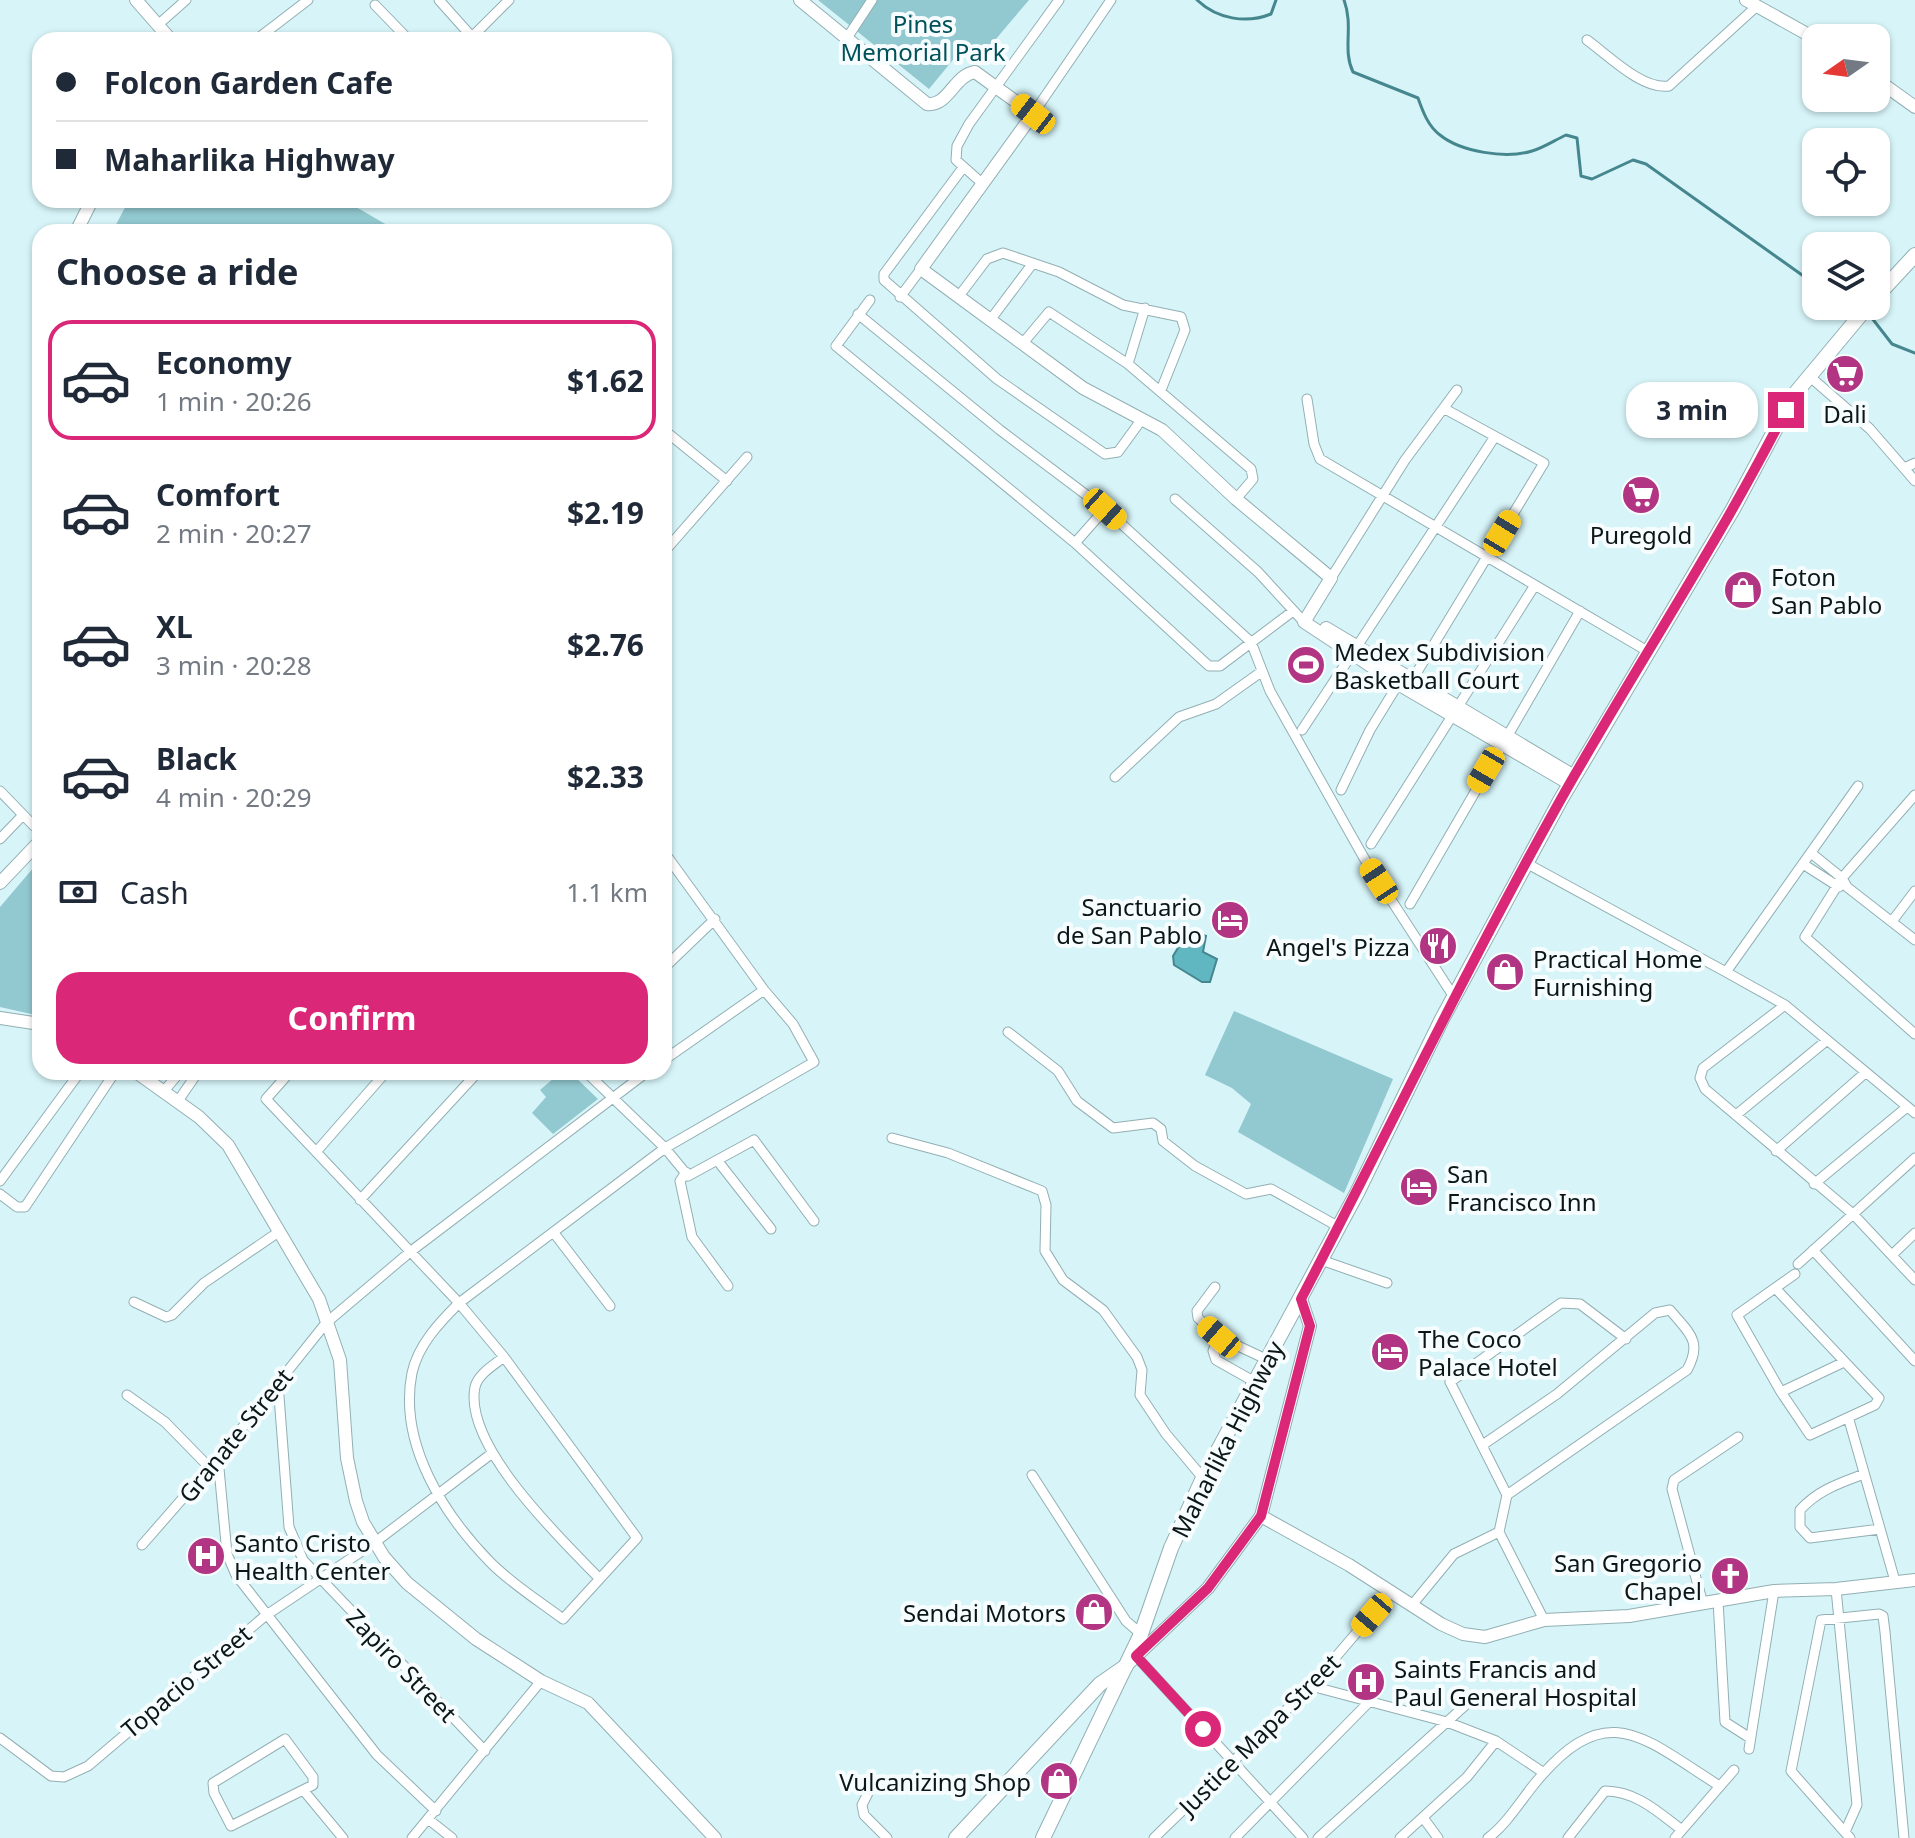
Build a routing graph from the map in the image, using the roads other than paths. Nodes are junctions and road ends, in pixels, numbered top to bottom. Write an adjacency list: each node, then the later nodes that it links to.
1 (136, 0): 12 (street)
2 (186, 0): 12 (street)
3 (308, 0): 15 (street)
4 (439, 0): 17 (street)
5 (508, 0): 18 (street)
6 (800, 0): 19 (street)
7 (872, 0): 19 (street)
8 (1059, 0): 21 (street)
9 (1111, 0): 24 (street)
10 (1752, 3): 13 (street); 20 (street)
11 (375, 5): 16 (street)
12 (160, 23): 14 (street)
13 (1802, 31)
14 (166, 32)
15 (266, 32)
16 (401, 32)
17 (465, 32)
18 (478, 32)
19 (847, 38): 21 (street)
20 (1587, 40)
21 (997, 86): 24 (street); 25 (street)
22 (1890, 89): 23 (street)
23 (1915, 107)
24 (1033, 114): 26 (street)
25 (962, 169): 26 (street); 32 (street)
26 (983, 184): 29 (street)
27 (1915, 255): 30 (main road)
28 (1033, 263): 31 (street); 34 (street); 36 (street)
29 (921, 269): 31 (street); 32 (street)
30 (1890, 282)
31 (959, 296): 36 (street)
32 (900, 297): 45 (street)
33 (870, 300): 35 (street)
34 (1145, 308): 39 (street); 41 (street)
35 (858, 314): 56 (street); 59 (street)
36 (991, 319): 38 (street)
37 (1855, 320): 40 (main road, Maharlika Highway)
38 (1023, 343): 39 (street); 45 (street)
39 (1128, 364): 41 (street)
40 (1808, 375): 50 (street); 67 (main road, Maharlika Highway)
41 (1161, 390): 55 (street)
42 (1457, 390): 44 (street)
43 (1307, 399): 53 (street)
44 (1445, 409): 47 (street); 53 (street)
45 (1142, 419): 55 (street)
46 (672, 438): 51 (street)
47 (1494, 438): 57 (street); 60 (street)
48 (747, 457): 51 (street)
49 (1915, 463): 50 (street)
50 (1904, 468): 52 (street)
51 (727, 481): 58 (street)
52 (1915, 481)
53 (1383, 495): 57 (street); 61 (street)
54 (1175, 499): 64 (street)
55 (1236, 499): 61 (street)
56 (1105, 509): 59 (street); 65 (street)
57 (1438, 526): 60 (street); 66 (street)
58 (672, 543)
59 (1075, 543): 65 (street)
60 (1488, 556): 62 (street); 69 (street)
61 (1331, 578): 64 (street)
62 (1535, 585): 63 (street); 70 (street)
63 (1580, 611): 67 (street); 72 (street)
64 (1300, 616): 65 (street); 66 (street)
65 (1251, 642): 68 (street)
66 (1353, 650): 69 (street); 71 (street)
67 (1649, 652): 74 (main road, Maharlika Highway)
68 (1261, 672): 73 (street); 99 (street)
69 (1405, 683): 70 (street); 76 (street)
70 (1456, 711): 72 (street); 82 (street)
71 (1302, 730)
72 (1504, 739): 74 (street); 92 (street)
73 (1115, 777)
74 (1572, 780): 85 (main road, Maharlika Highway)
75 (1858, 786): 84 (street)
76 (1341, 790)
77 (0, 791): 79 (street)
78 (1915, 795): 88 (street)
79 (23, 815): 80 (street); 81 (street)
80 (32, 824)
81 (0, 839)
82 (1371, 844)
83 (32, 849): 89 (street)
84 (1811, 853): 86 (street); 88 (street)
85 (1526, 863): 97 (street); 99 (main road, Maharlika Highway)
86 (1803, 864): 90 (street); 97 (street)
87 (672, 866): 93 (street)
88 (1844, 882): 90 (street); 94 (street)
89 (0, 883)
90 (1835, 887): 104 (street)
91 (1915, 891): 94 (street)
92 (1410, 904)
93 (715, 919): 96 (street); 98 (street)
94 (1893, 920): 95 (street)
95 (1915, 940)
96 (672, 960)
97 (1726, 972): 100 (street)
98 (764, 990): 106 (street); 124 (street)
99 (1454, 997): 136 (main road, Maharlika Highway)
100 (1785, 1005): 105 (street); 122 (street)
101 (0, 1018): 102 (street)
102 (32, 1023)
103 (1008, 1032): 136 (street)
104 (1915, 1034)
105 (1826, 1041): 107 (street); 122 (street)
106 (672, 1054)
107 (1865, 1073): 121 (street); 125 (street)
108 (74, 1080): 130 (street)
109 (110, 1080): 132 (street)
110 (148, 1080): 118 (street)
111 (173, 1080): 118 (street)
112 (192, 1080): 120 (street)
113 (283, 1080): 126 (street)
114 (379, 1080): 126 (street)
115 (471, 1080): 133 (street)
116 (594, 1080): 119 (street)
117 (636, 1080): 119 (street, Granate Street)
118 (164, 1091): 120 (street)
119 (612, 1097): 124 (street); 142 (street, Granate Street)
120 (178, 1101): 138 (street)
121 (1911, 1110): 131 (street)
122 (1736, 1115): 125 (street)
123 (892, 1138): 173 (street)
124 (665, 1148): 129 (street); 139 (street)
125 (1776, 1151): 131 (street)
126 (316, 1152): 133 (street)
127 (1915, 1158): 134 (street)
128 (717, 1160): 129 (street); 135 (street); 137 (street)
129 (686, 1172): 147 (street)
130 (0, 1181)
131 (1814, 1184): 134 (street)
132 (0, 1194)
133 (360, 1200): 142 (street)
134 (1854, 1215): 141 (street); 143 (street)
135 (814, 1221)
136 (1339, 1227): 144 (main road, Maharlika Highway)
137 (771, 1229)
138 (280, 1231): 151 (street); 154 (street)
139 (554, 1233): 152 (street); 153 (street)
140 (1915, 1233): 143 (street)
141 (1813, 1250): 149 (street); 159 (street)
142 (410, 1252): 152 (street); 154 (street, Granate Street)
143 (1893, 1254): 145 (street)
144 (1321, 1260): 146 (street); 150 (main road, Maharlika Highway)
145 (1915, 1280)
146 (1387, 1283)
147 (728, 1286)
148 (1215, 1287): 155 (street)
149 (1777, 1290): 160 (street); 163 (street)
150 (1301, 1299): 158 (main road, Maharlika Highway); 176 (street)
151 (134, 1302)
152 (459, 1303): 157 (street); 174 (street)
153 (610, 1306)
154 (326, 1323): 162 (street, Granate Street); 179 (street)
155 (1219, 1337): 158 (street); 161 (street)
156 (1626, 1339): 167 (street); 167 (street); 175 (street)
157 (504, 1357): 168 (street); 181 (street)
158 (1268, 1360): 161 (main road, Maharlika Highway)
159 (1915, 1361)
160 (1842, 1363): 163 (street); 165 (street)
161 (1255, 1382): 173 (main road, Maharlika Highway)
162 (278, 1383): 169 (street, Granate Street); 182 (street, Zapiro Street)
163 (1781, 1392): 165 (street)
164 (127, 1395): 170 (street)
165 (1849, 1420): 171 (street)
166 (1738, 1437): 189 (street)
167 (1484, 1444): 175 (street)
168 (491, 1454): 174 (street, Topacio Street); 181 (street)
169 (218, 1458): 170 (street, Granate Street); 191 (street)
170 (210, 1468): 180 (street, Granate Street)
171 (1864, 1474): 177 (street); 177 (street)
172 (1032, 1475): 194 (street)
173 (1203, 1478): 194 (main road, Maharlika Highway)
174 (436, 1494): 179 (street, Topacio Street); 181 (street)
175 (1507, 1495): 178 (street)
176 (1261, 1516): 186 (street); 195 (street)
177 (1880, 1529): 184 (street)
178 (1499, 1532): 190 (street); 193 (street)
179 (374, 1543): 182 (street, Topacio Street); 196 (street)
180 (142, 1545)
181 (599, 1578)
182 (318, 1579): 191 (street, Topacio Street); 205 (street, Zapiro Street)
183 (1915, 1580): 184 (street)
184 (1895, 1581): 185 (street)
185 (1836, 1589): 187 (street); 192 (street)
186 (1392, 1591): 190 (street); 197 (street, Justice Mapa Street)
187 (1774, 1591): 188 (street); 202 (street)
188 (1718, 1601): 189 (street); 202 (street)
189 (1703, 1604): 193 (street)
190 (1412, 1605): 193 (street)
191 (265, 1616): 201 (street, Topacio Street); 213 (street)
192 (1839, 1616): 216 (street); 216 (street); 233 (street)
193 (1544, 1620)
194 (1141, 1634): 195 (main road, Maharlika Highway)
195 (1131, 1661): 206 (street); 223 (main road); 224 (main road, Maharlika Highway)
196 (541, 1681): 205 (street); 221 (street)
197 (1311, 1686): 198 (street); 206 (street, Justice Mapa Street)
198 (1369, 1702): 200 (street); 212 (street)
199 (1469, 1702): 200 (street)
200 (1447, 1722): 203 (street); 228 (street)
201 (0, 1738)
202 (1750, 1738): 204 (street)
203 (1496, 1741): 208 (street); 214 (street)
204 (1749, 1749)
205 (485, 1751): 213 (street)
206 (1234, 1762): 212 (street); 225 (street, Justice Mapa Street)
207 (1734, 1770): 209 (street)
208 (1544, 1773): 209 (street); 217 (street)
209 (1718, 1785): 215 (street)
210 (870, 1789): 222 (street)
211 (304, 1791): 211 (street); 218 (street)
212 (1269, 1802): 226 (street); 227 (street)
213 (432, 1815): 219 (street); 220 (street)
214 (1424, 1819): 229 (street); 230 (street)
215 (1682, 1830): 231 (street); 232 (street)
216 (1847, 1835)
217 (1491, 1837)
218 (341, 1838)
219 (412, 1838)
220 (452, 1838)
221 (715, 1838)
222 (887, 1838)
223 (956, 1838)
224 (1043, 1838)
225 (1154, 1838)
226 (1235, 1838)
227 (1303, 1838)
228 (1318, 1838)
229 (1400, 1838)
230 (1438, 1838)
231 (1568, 1838)
232 (1675, 1838)
233 (1904, 1838)

